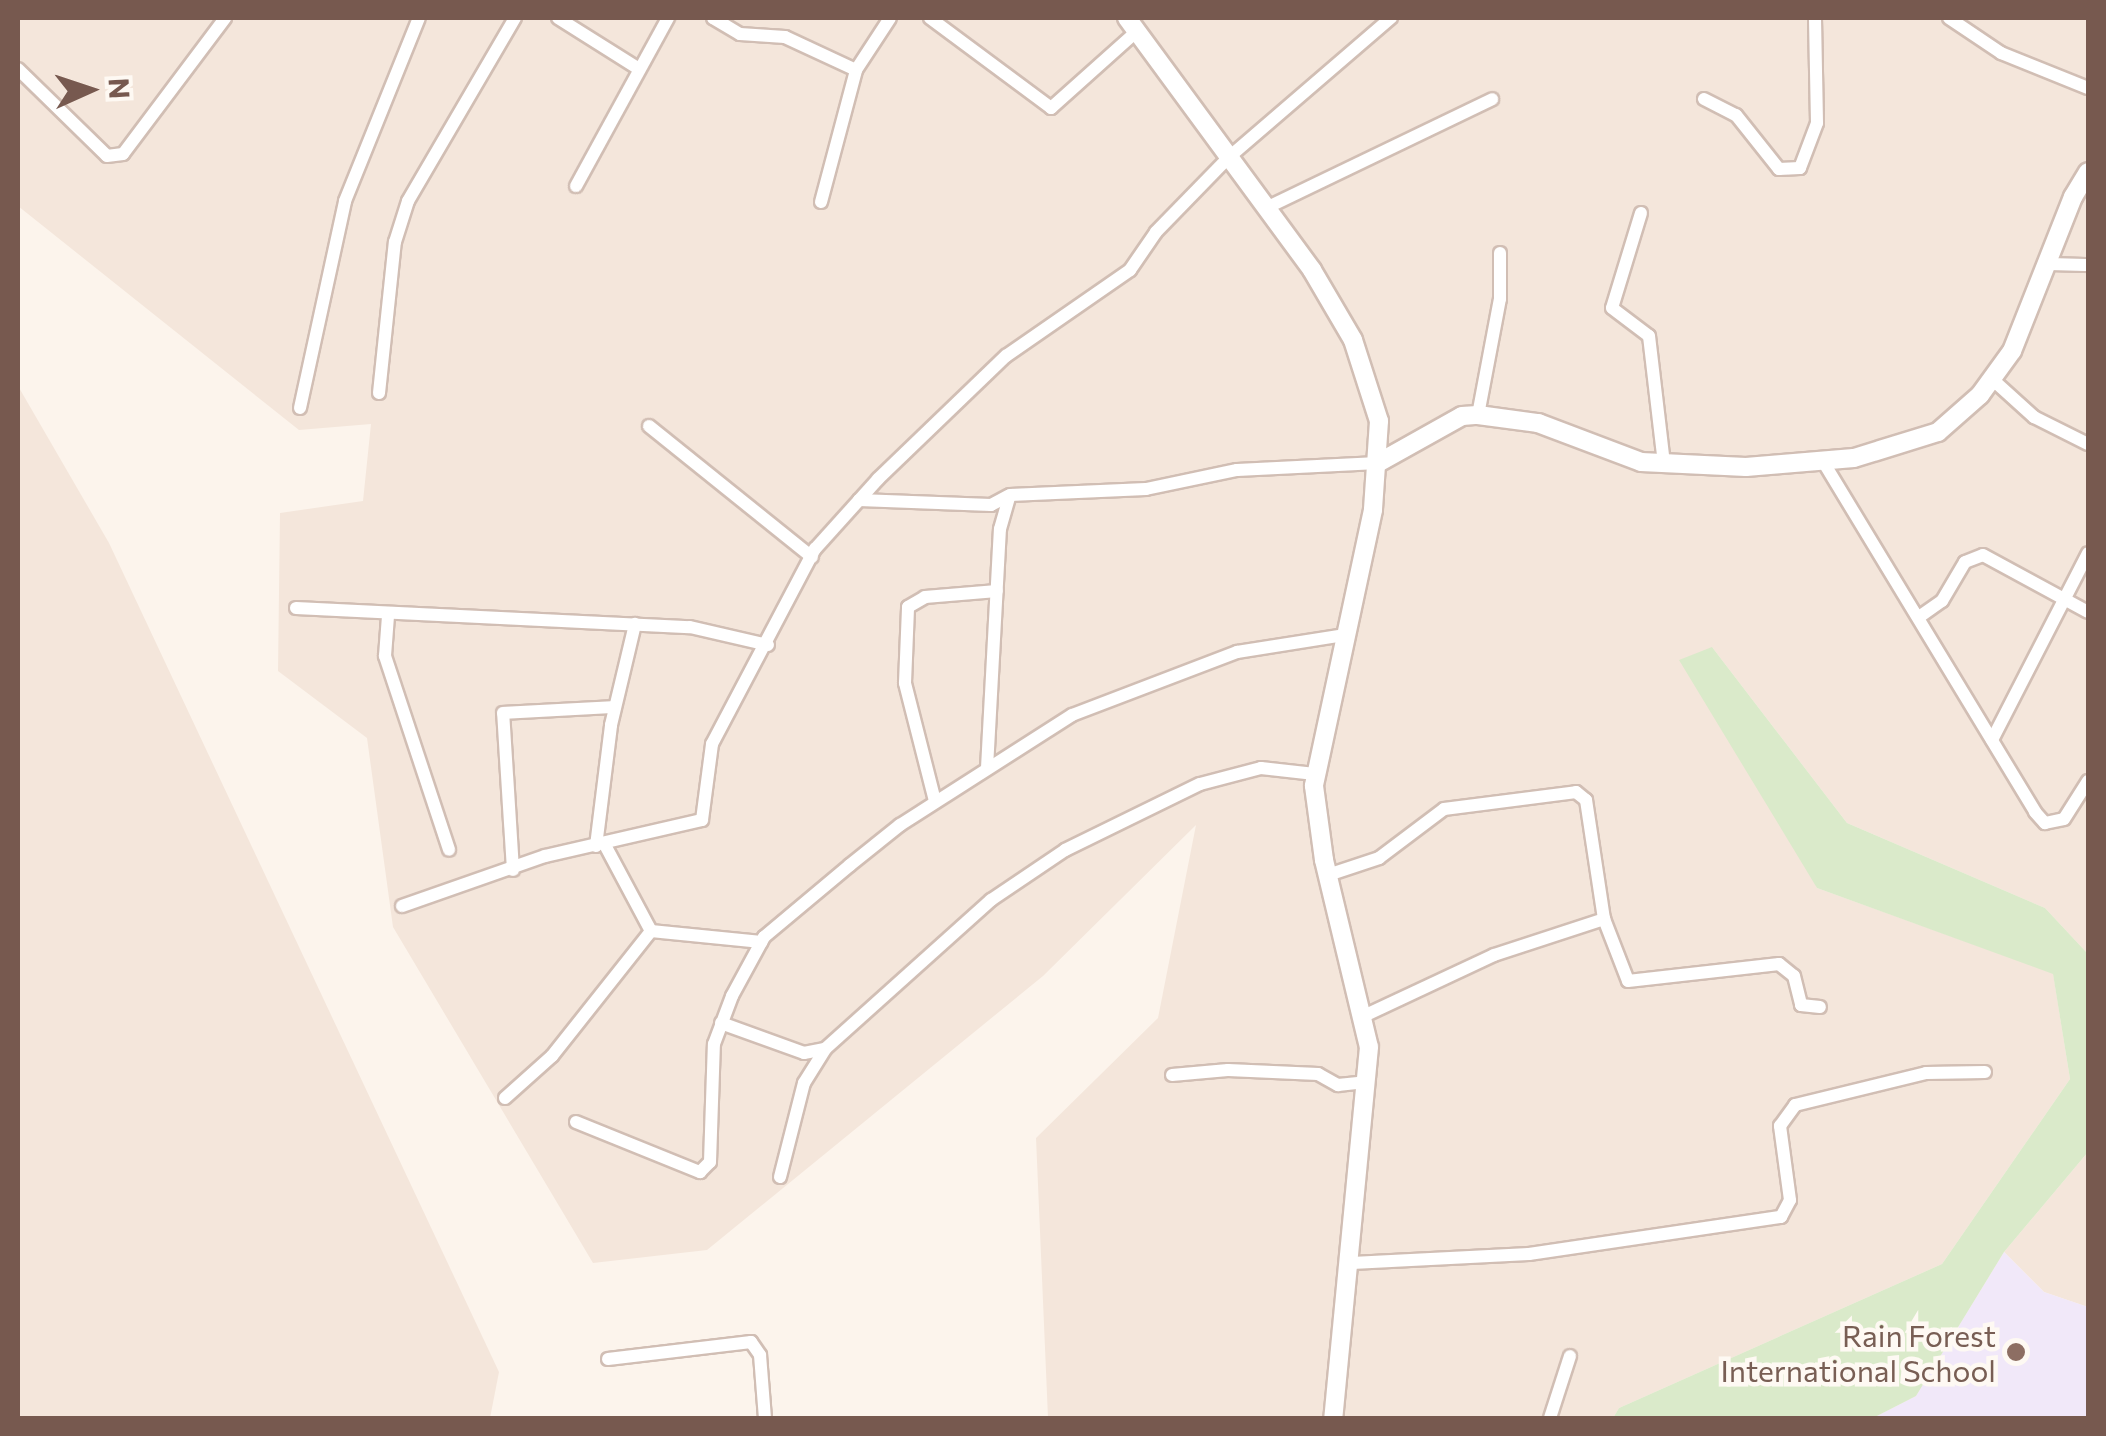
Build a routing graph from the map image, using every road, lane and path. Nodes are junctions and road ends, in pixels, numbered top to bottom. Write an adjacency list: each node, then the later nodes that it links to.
1 (225, 18): 13 (street)
2 (419, 18): 30 (street)
3 (516, 18): 29 (street)
4 (558, 18): 14 (street)
5 (668, 18): 14 (street)
6 (713, 18): 15 (street)
7 (890, 18): 15 (street)
8 (1391, 18): 19 (street)
9 (1815, 18): 18 (street)
10 (1949, 18): 16 (street)
11 (940, 20): 12 (street)
12 (1132, 24): 19 (street)
13 (18, 69)
14 (640, 69): 21 (street)
15 (856, 70): 22 (street)
16 (2088, 88)
17 (1492, 99): 23 (street)
18 (1704, 99)
19 (1228, 158): 23 (street); 38 (street)
20 (2088, 172): 26 (street)
21 (576, 186)
22 (821, 202)
23 (1266, 208): 35 (street)
24 (1641, 213): 36 (street)
25 (1500, 253): 31 (street)
26 (2047, 264): 27 (street); 28 (street)
27 (2088, 265)
28 (1992, 379): 33 (street); 34 (street)
29 (379, 393)
30 (300, 408)
31 (1478, 415): 35 (street); 36 (street)
32 (649, 426): 40 (street)
33 (2088, 444)
34 (1824, 463): 36 (street); 46 (street)
35 (1378, 464): 37 (street); 48 (street)
36 (1664, 464)
37 (1010, 495): 38 (street); 41 (street)
38 (859, 500): 40 (street)
39 (2088, 553): 42 (street)
40 (812, 557): 49 (street)
41 (997, 591): 52 (street); 55 (street)
42 (2067, 599): 44 (street); 46 (street); 51 (street)
43 (296, 608): 45 (street)
44 (2088, 612)
45 (388, 616): 47 (street); 57 (street)
46 (1919, 617): 51 (street)
47 (635, 624): 49 (street); 50 (street)
48 (1344, 635): 52 (street); 53 (street)
49 (768, 645): 56 (street)
50 (615, 707): 56 (street); 58 (street)
51 (1992, 740): 54 (street)
52 (987, 768): 55 (street)
53 (1316, 774): 59 (street); 67 (street)
54 (2088, 781)
55 (935, 801): 63 (street)
56 (601, 846): 58 (street); 62 (street)
57 (450, 850)
58 (513, 870): 60 (street)
59 (1328, 874): 61 (street); 65 (street)
60 (402, 906)
61 (1604, 919): 64 (street); 65 (street)
62 (651, 931): 63 (street); 71 (street)
63 (760, 942): 66 (street)
64 (1820, 1007)
65 (1366, 1015): 70 (street)
66 (721, 1023): 67 (street); 72 (street)
67 (825, 1048): 73 (street)
68 (1985, 1072): 74 (street)
69 (1172, 1076): 70 (street)
70 (1368, 1082): 74 (street)
71 (505, 1098)
72 (576, 1122)
73 (780, 1177)
74 (1352, 1263): 78 (street)
75 (1570, 1356): 79 (street)
76 (608, 1359): 77 (street)
77 (765, 1418)
78 (1333, 1418)
79 (1550, 1418)

